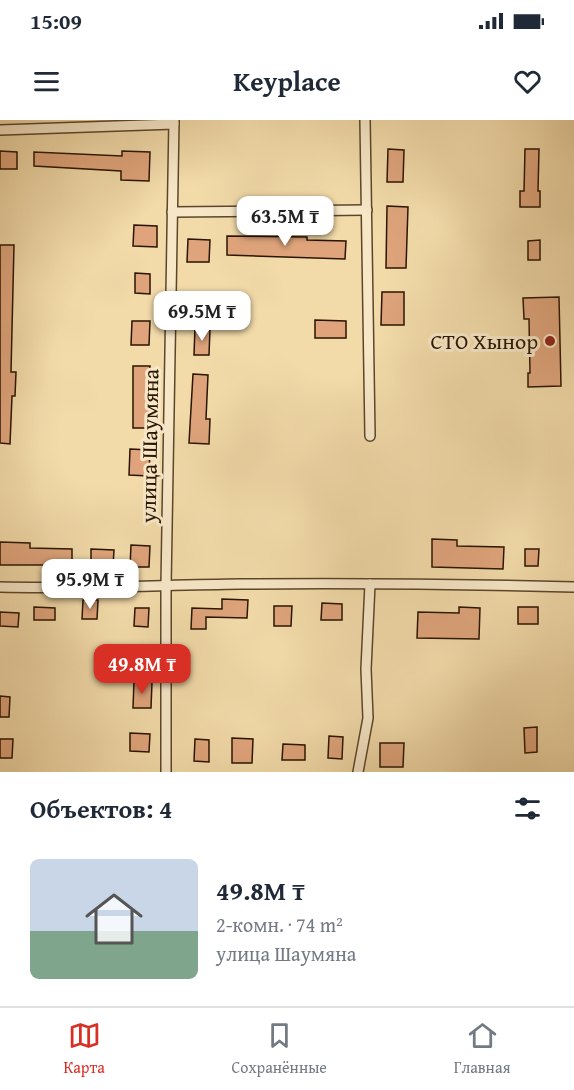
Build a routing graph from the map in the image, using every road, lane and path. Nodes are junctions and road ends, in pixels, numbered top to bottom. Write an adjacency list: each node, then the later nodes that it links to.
1 (365, 120): 4 (street)
2 (174, 122): 3 (street); 5 (street, улица Шаумяна)
3 (0, 130)
4 (367, 210): 5 (street); 6 (street)
5 (172, 212): 8 (street, улица Шаумяна)
6 (370, 436)
7 (370, 584): 8 (street); 10 (street); 12 (street)
8 (166, 586): 9 (street); 11 (street, улица Шаумяна)
9 (0, 587)
10 (574, 587)
11 (166, 772)
12 (358, 772)

